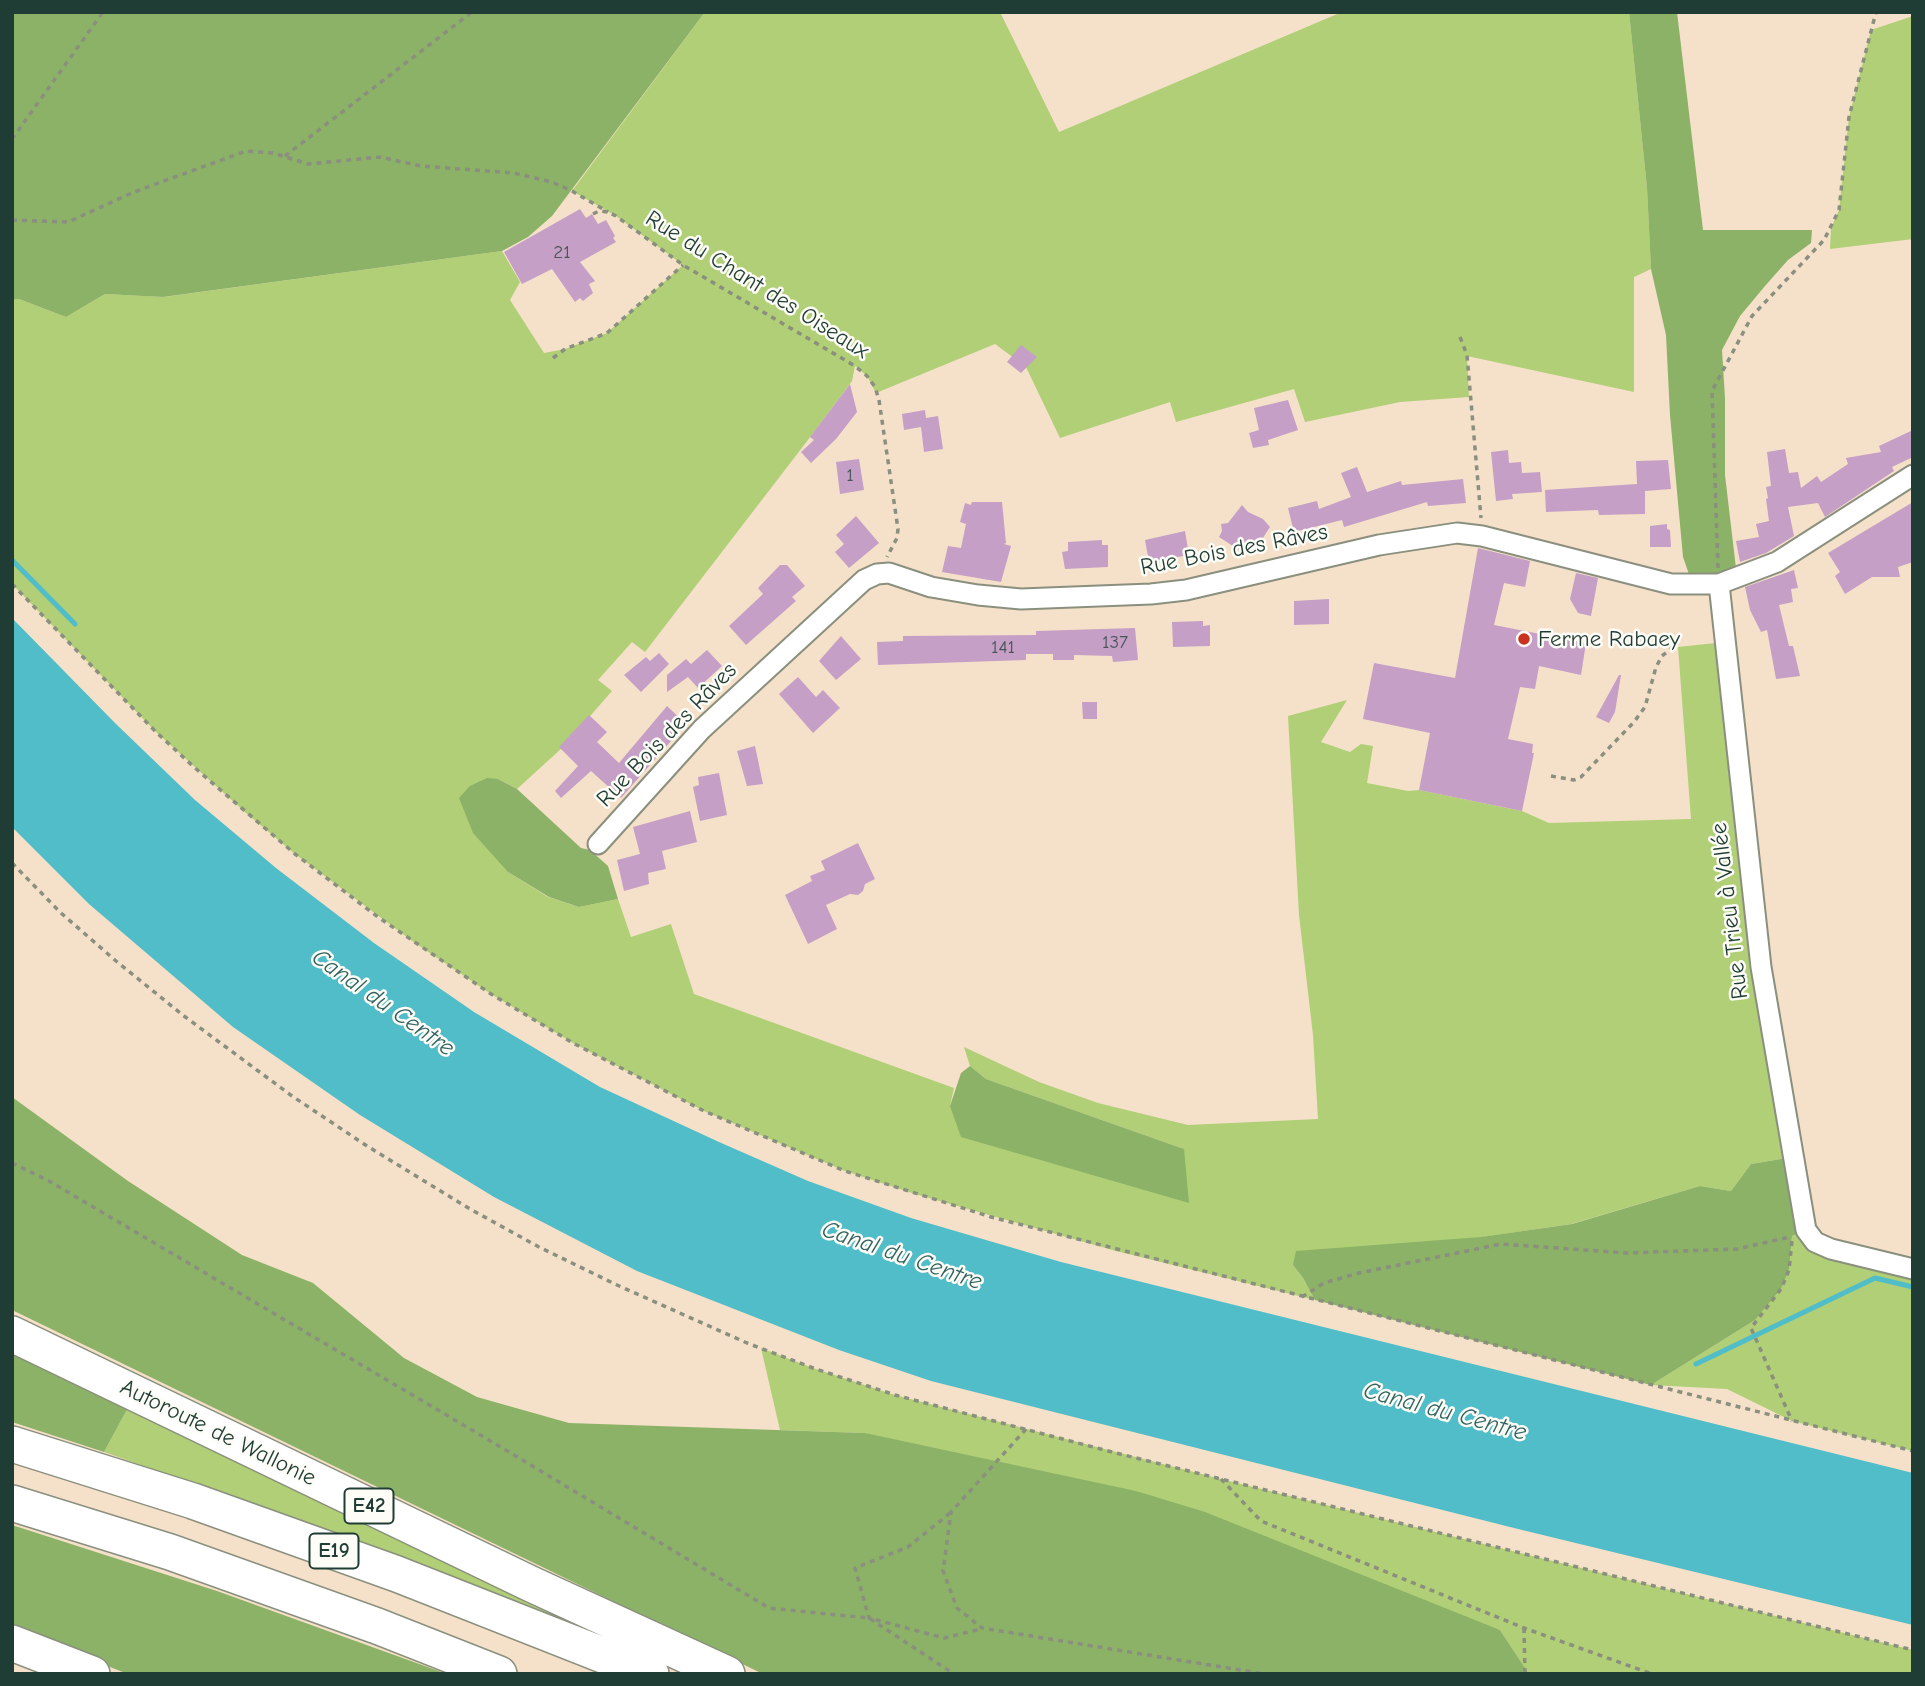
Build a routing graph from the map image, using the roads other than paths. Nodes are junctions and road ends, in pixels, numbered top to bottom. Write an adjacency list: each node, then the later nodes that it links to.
1 (1913, 474): 2 (street, Rue Bois des Râves)
2 (1719, 584): 3 (street, Rue Bois des Râves); 4 (street, Rue Trieu à Vallée)
3 (598, 844)
4 (1913, 1269)
5 (12, 1334): 12 (highway, Autoroute de Wallonie / E42)
6 (12, 1444): 11 (highway, E19)
7 (12, 1503): 10 (highway, E19)
8 (12, 1643): 9 (highway)
9 (92, 1674)
10 (499, 1674)
11 (650, 1674)
12 (727, 1674)

